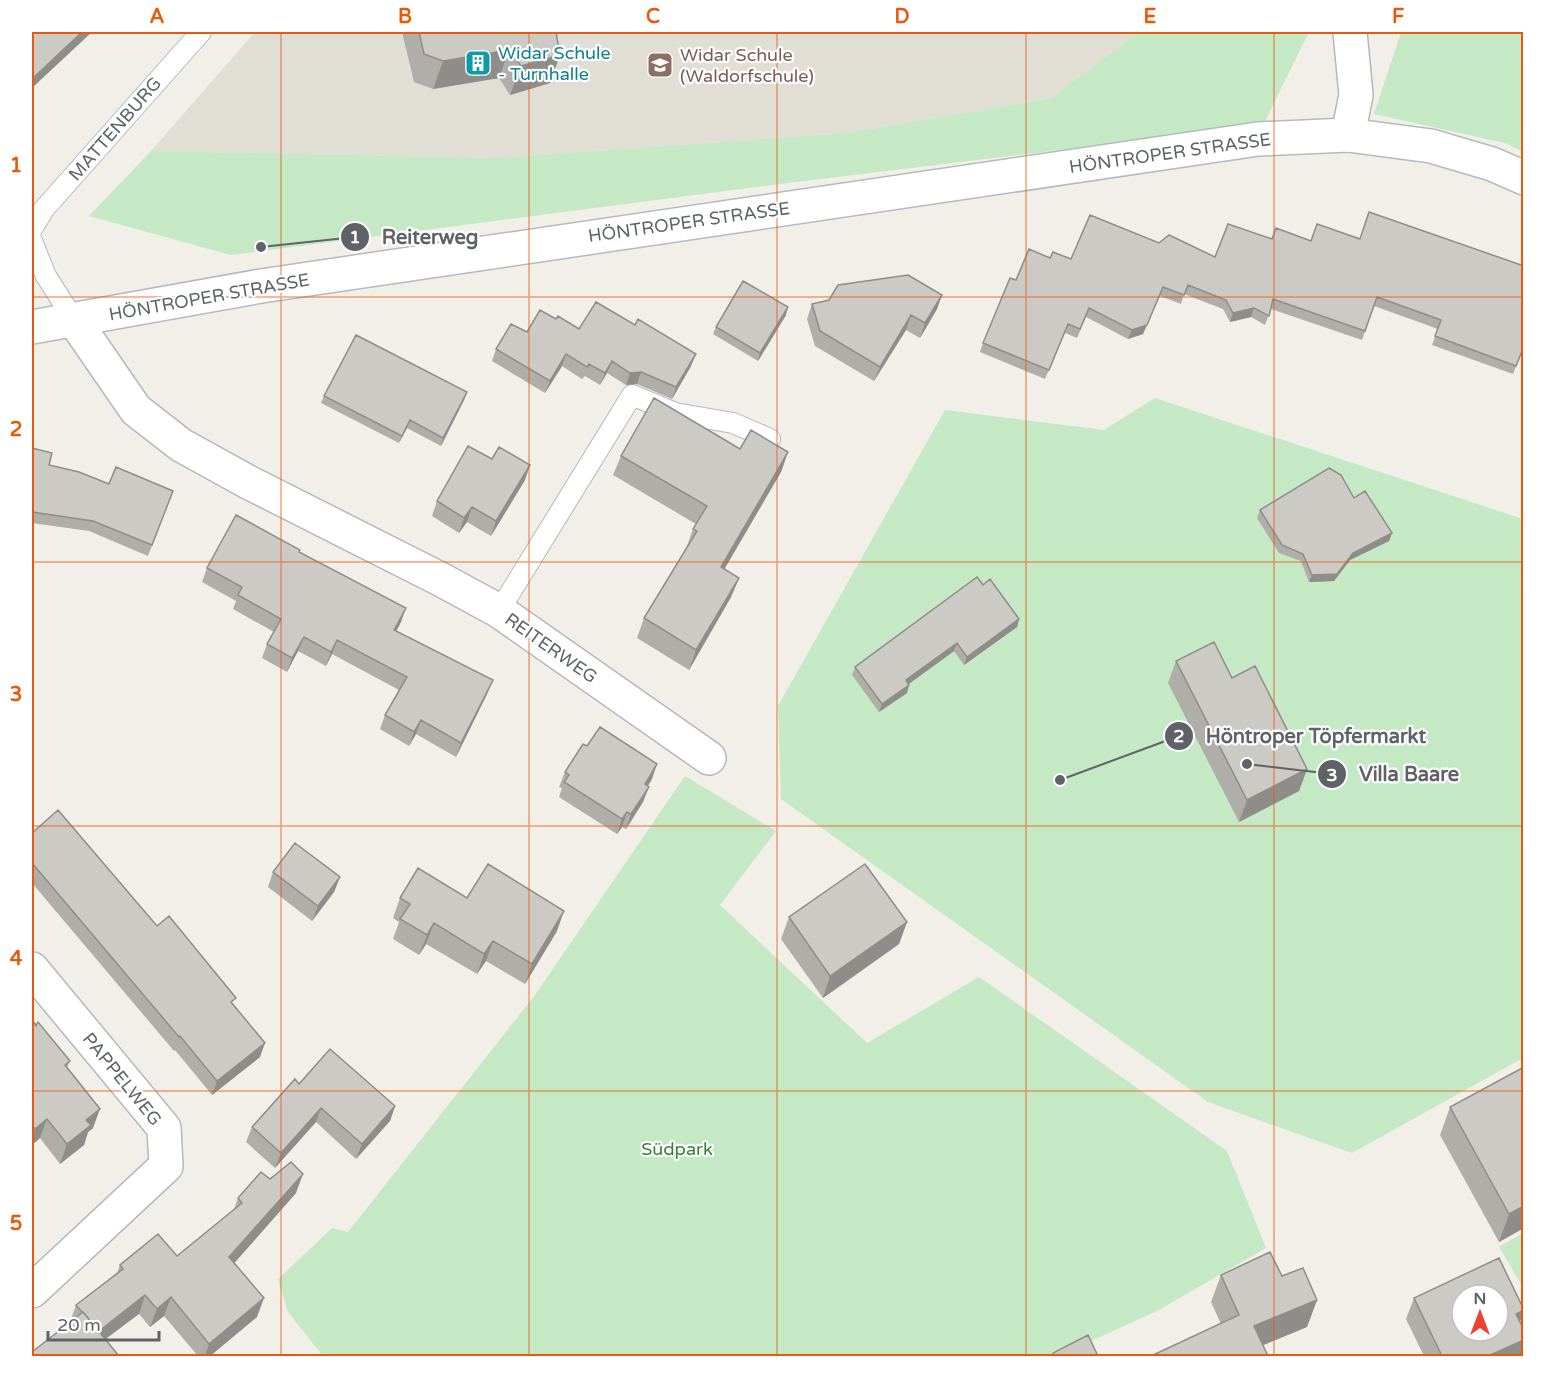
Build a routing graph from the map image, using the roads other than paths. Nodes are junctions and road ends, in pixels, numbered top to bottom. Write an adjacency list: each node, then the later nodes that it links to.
1 (201, 32): 5 (lane, MATTENBURG)
2 (1350, 32): 3 (street)
3 (1348, 135): 4 (street, HÖNTROPER STRASSE); 7 (street, HÖNTROPER STRASSE)
4 (1524, 178)
5 (32, 229)
6 (32, 242): 7 (lane)
7 (74, 320): 8 (street, HÖNTROPER STRASSE); 10 (street, REITERWEG)
8 (32, 327)
9 (770, 439): 10 (lane)
10 (499, 611): 11 (street, REITERWEG)
11 (709, 758)
12 (32, 969): 13 (street, PAPPELWEG)
13 (32, 1292)

